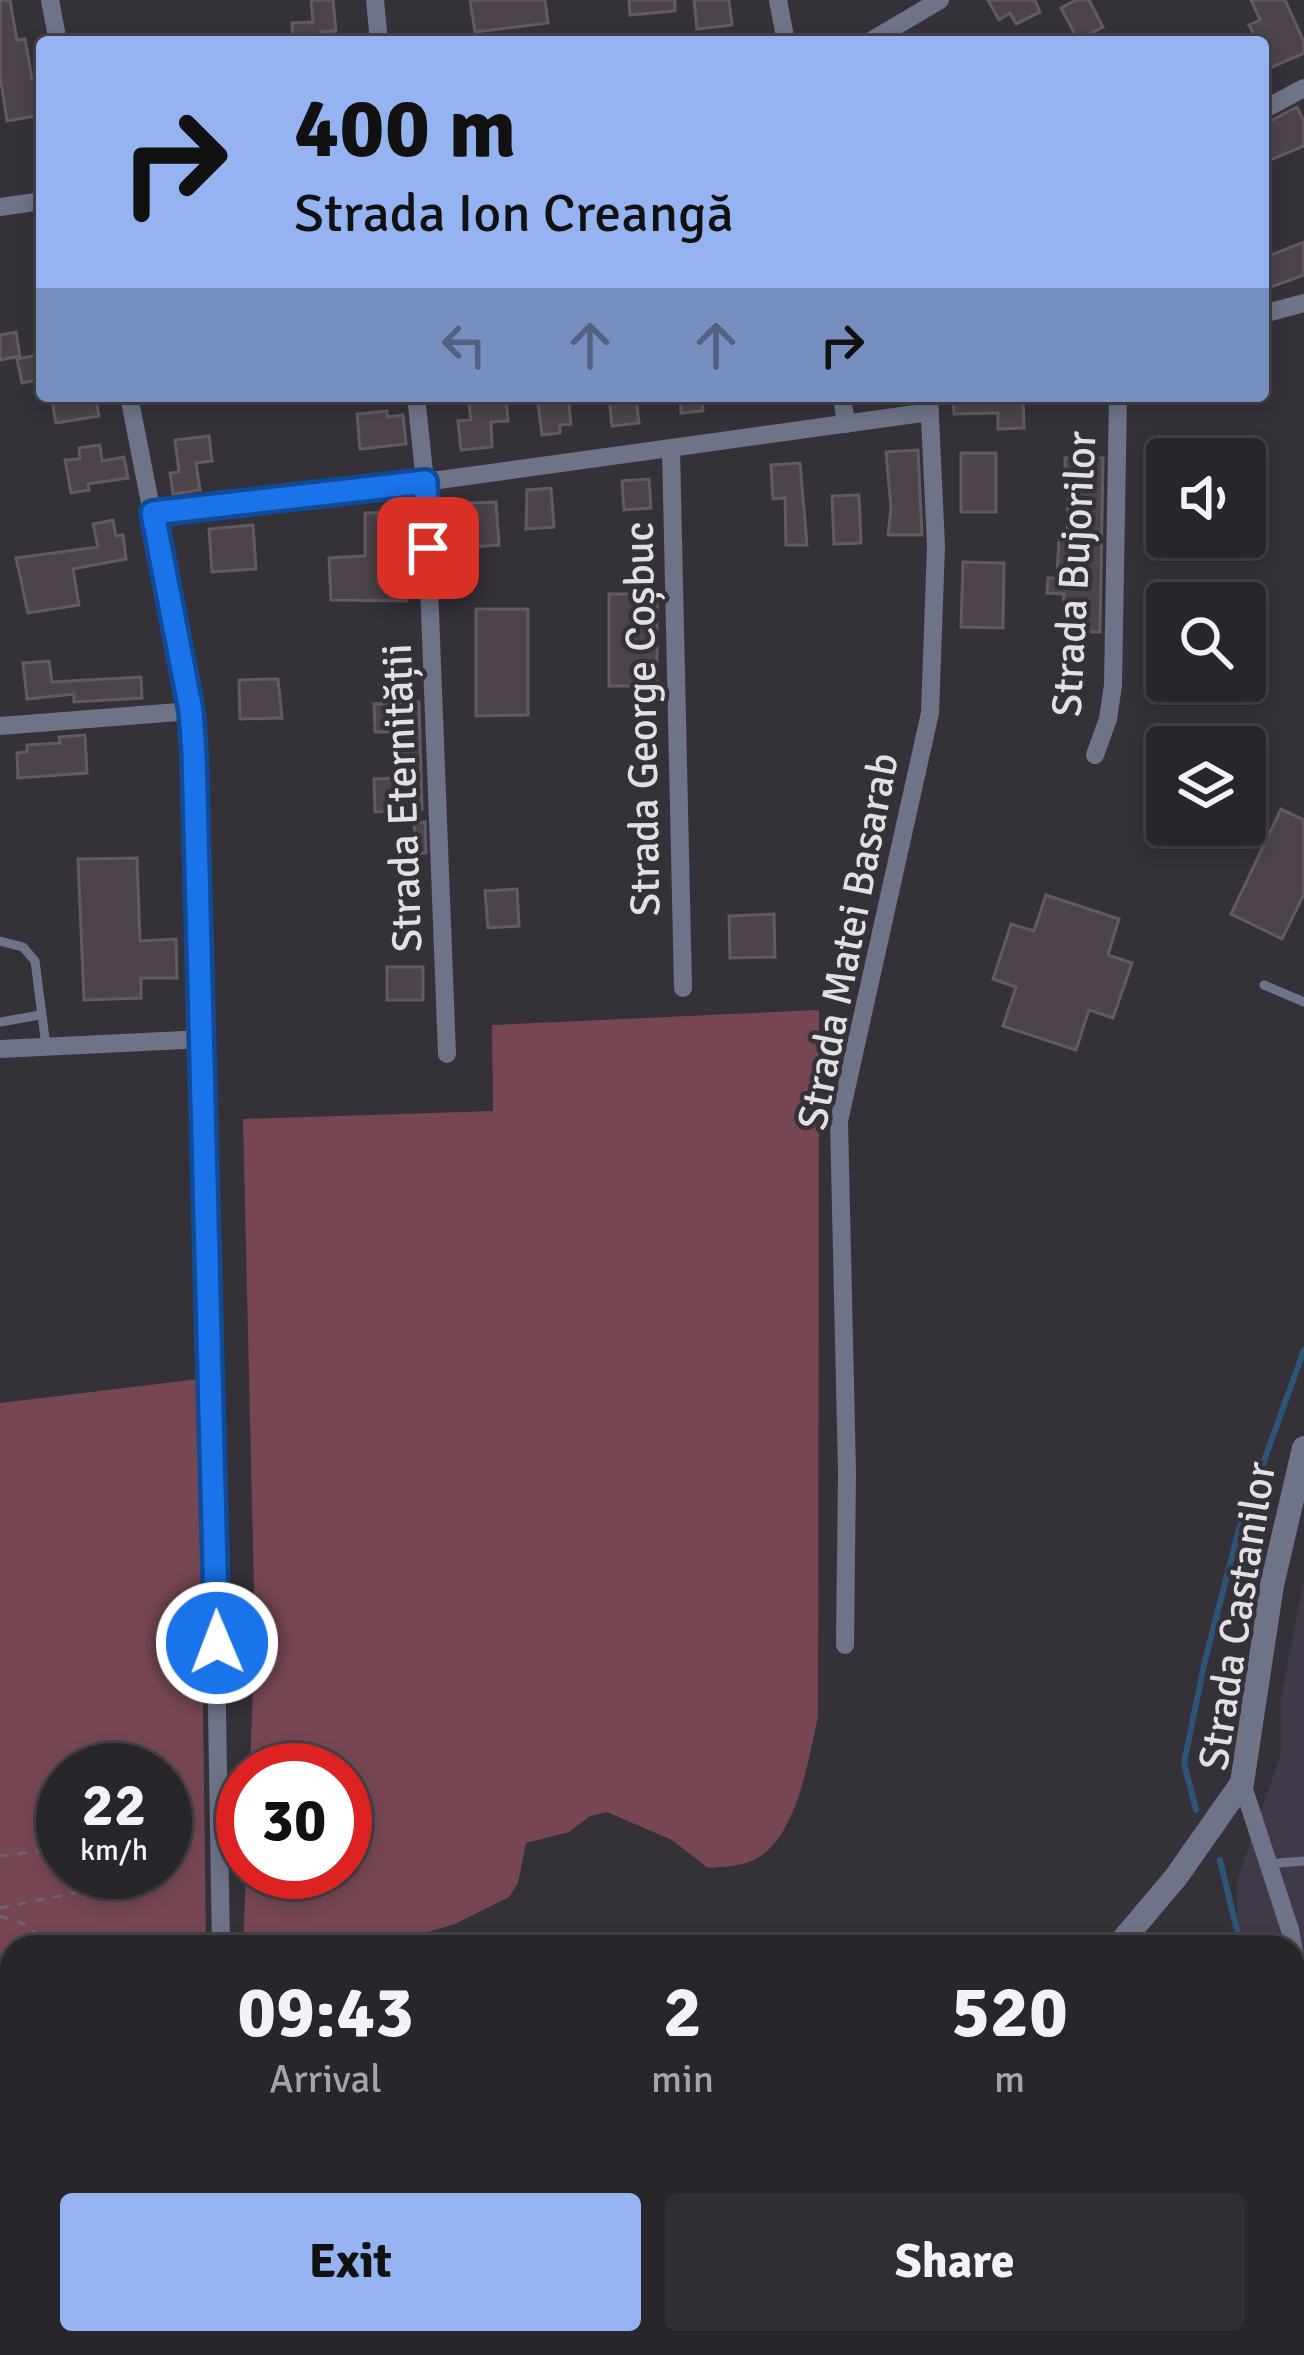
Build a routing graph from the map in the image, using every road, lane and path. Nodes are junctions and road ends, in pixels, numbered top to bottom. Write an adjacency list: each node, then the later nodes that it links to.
1 (50, 0): 5 (street)
2 (375, 0): 6 (street)
3 (778, 0): 7 (street)
4 (940, 0): 8 (street)
5 (57, 36)
6 (378, 36)
7 (785, 36)
8 (879, 36)
9 (1304, 88): 10 (street)
10 (1269, 107)
11 (36, 202): 12 (street)
12 (0, 207)
13 (1304, 303): 14 (street)
14 (1269, 312)
15 (130, 402): 23 (street)
16 (417, 402): 22 (street, Strada Eternității)
17 (843, 402): 20 (street)
18 (1118, 402): 26 (street, Strada Bujorilor)
19 (929, 404): 20 (street); 38 (street, Strada Matei Basarab)
20 (846, 424): 21 (street)
21 (671, 448): 22 (street); 29 (street, Strada George Coșbuc)
22 (425, 482): 23 (street); 36 (street, Strada Eternității)
23 (153, 513): 24 (street)
24 (191, 711): 25 (street); 33 (street)
25 (0, 726)
26 (1095, 755)
27 (0, 941): 31 (lane)
28 (1264, 985): 30 (lane)
29 (683, 988)
30 (1304, 1002)
31 (40, 1015): 32 (lane); 34 (lane)
32 (0, 1022)
33 (204, 1039): 34 (street); 48 (street)
34 (46, 1046): 35 (street)
35 (0, 1049)
36 (446, 1054)
37 (1304, 1448): 39 (street, Strada Castanilor)
38 (845, 1645)
39 (1242, 1783): 43 (street, Strada Castanilor); 49 (street)
40 (36, 1851): 41 (path)
41 (0, 1856)
42 (1304, 1861): 43 (lane)
43 (1268, 1864): 50 (street, Strada Castanilor)
44 (44, 1899): 45 (path)
45 (0, 1908)
46 (0, 1916): 47 (path)
47 (38, 1935)
48 (221, 1935)
49 (1128, 1935)
50 (1291, 1935)

